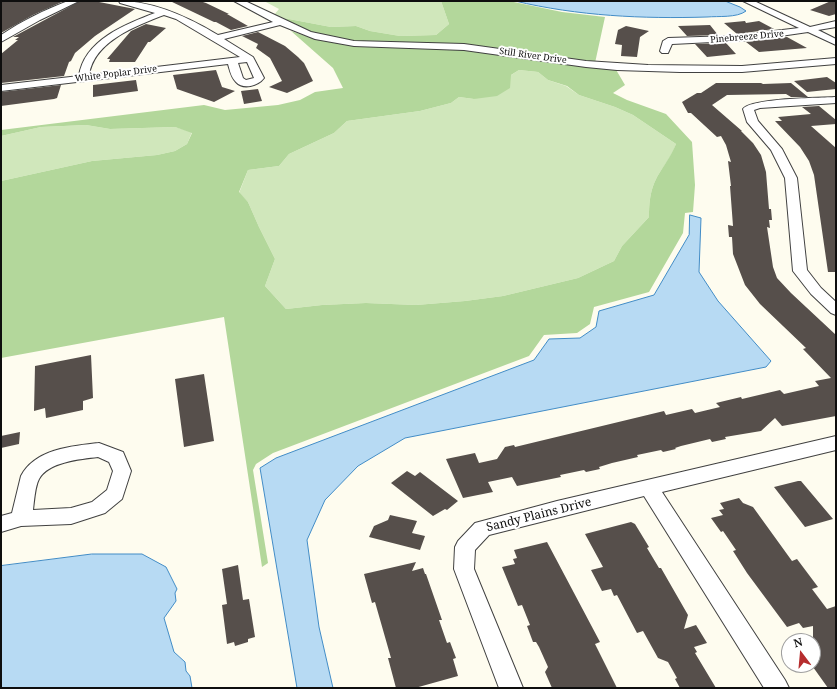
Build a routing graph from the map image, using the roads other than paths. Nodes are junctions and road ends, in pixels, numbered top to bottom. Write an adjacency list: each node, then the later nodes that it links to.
1 (75, 1): 10 (street)
2 (123, 1): 5 (street)
3 (238, 1): 6 (street, Still River Drive)
4 (747, 1): 8 (street)
5 (165, 12): 9 (street); 18 (street)
6 (276, 21): 9 (street); 17 (street, Still River Drive)
7 (836, 24): 8 (street, Pinebreeze Drive)
8 (811, 30): 11 (street); 13 (street, Pinebreeze Drive)
9 (214, 37): 15 (street)
10 (1, 39)
11 (836, 42)
12 (836, 49): 14 (street)
13 (665, 51)
14 (836, 54)
15 (250, 59): 16 (street, White Poplar Drive); 16 (street)
16 (232, 61): 18 (street, White Poplar Drive)
17 (836, 61)
18 (84, 78): 19 (street, White Poplar Drive)
19 (1, 88)
20 (836, 100): 21 (street)
21 (836, 310)
22 (836, 443): 23 (street, Sandy Plains Drive)
23 (649, 488): 26 (street, Sandy Plains Drive); 27 (street)
24 (21, 518): 24 (street); 25 (street)
25 (1, 524)
26 (512, 688)
27 (777, 688)

